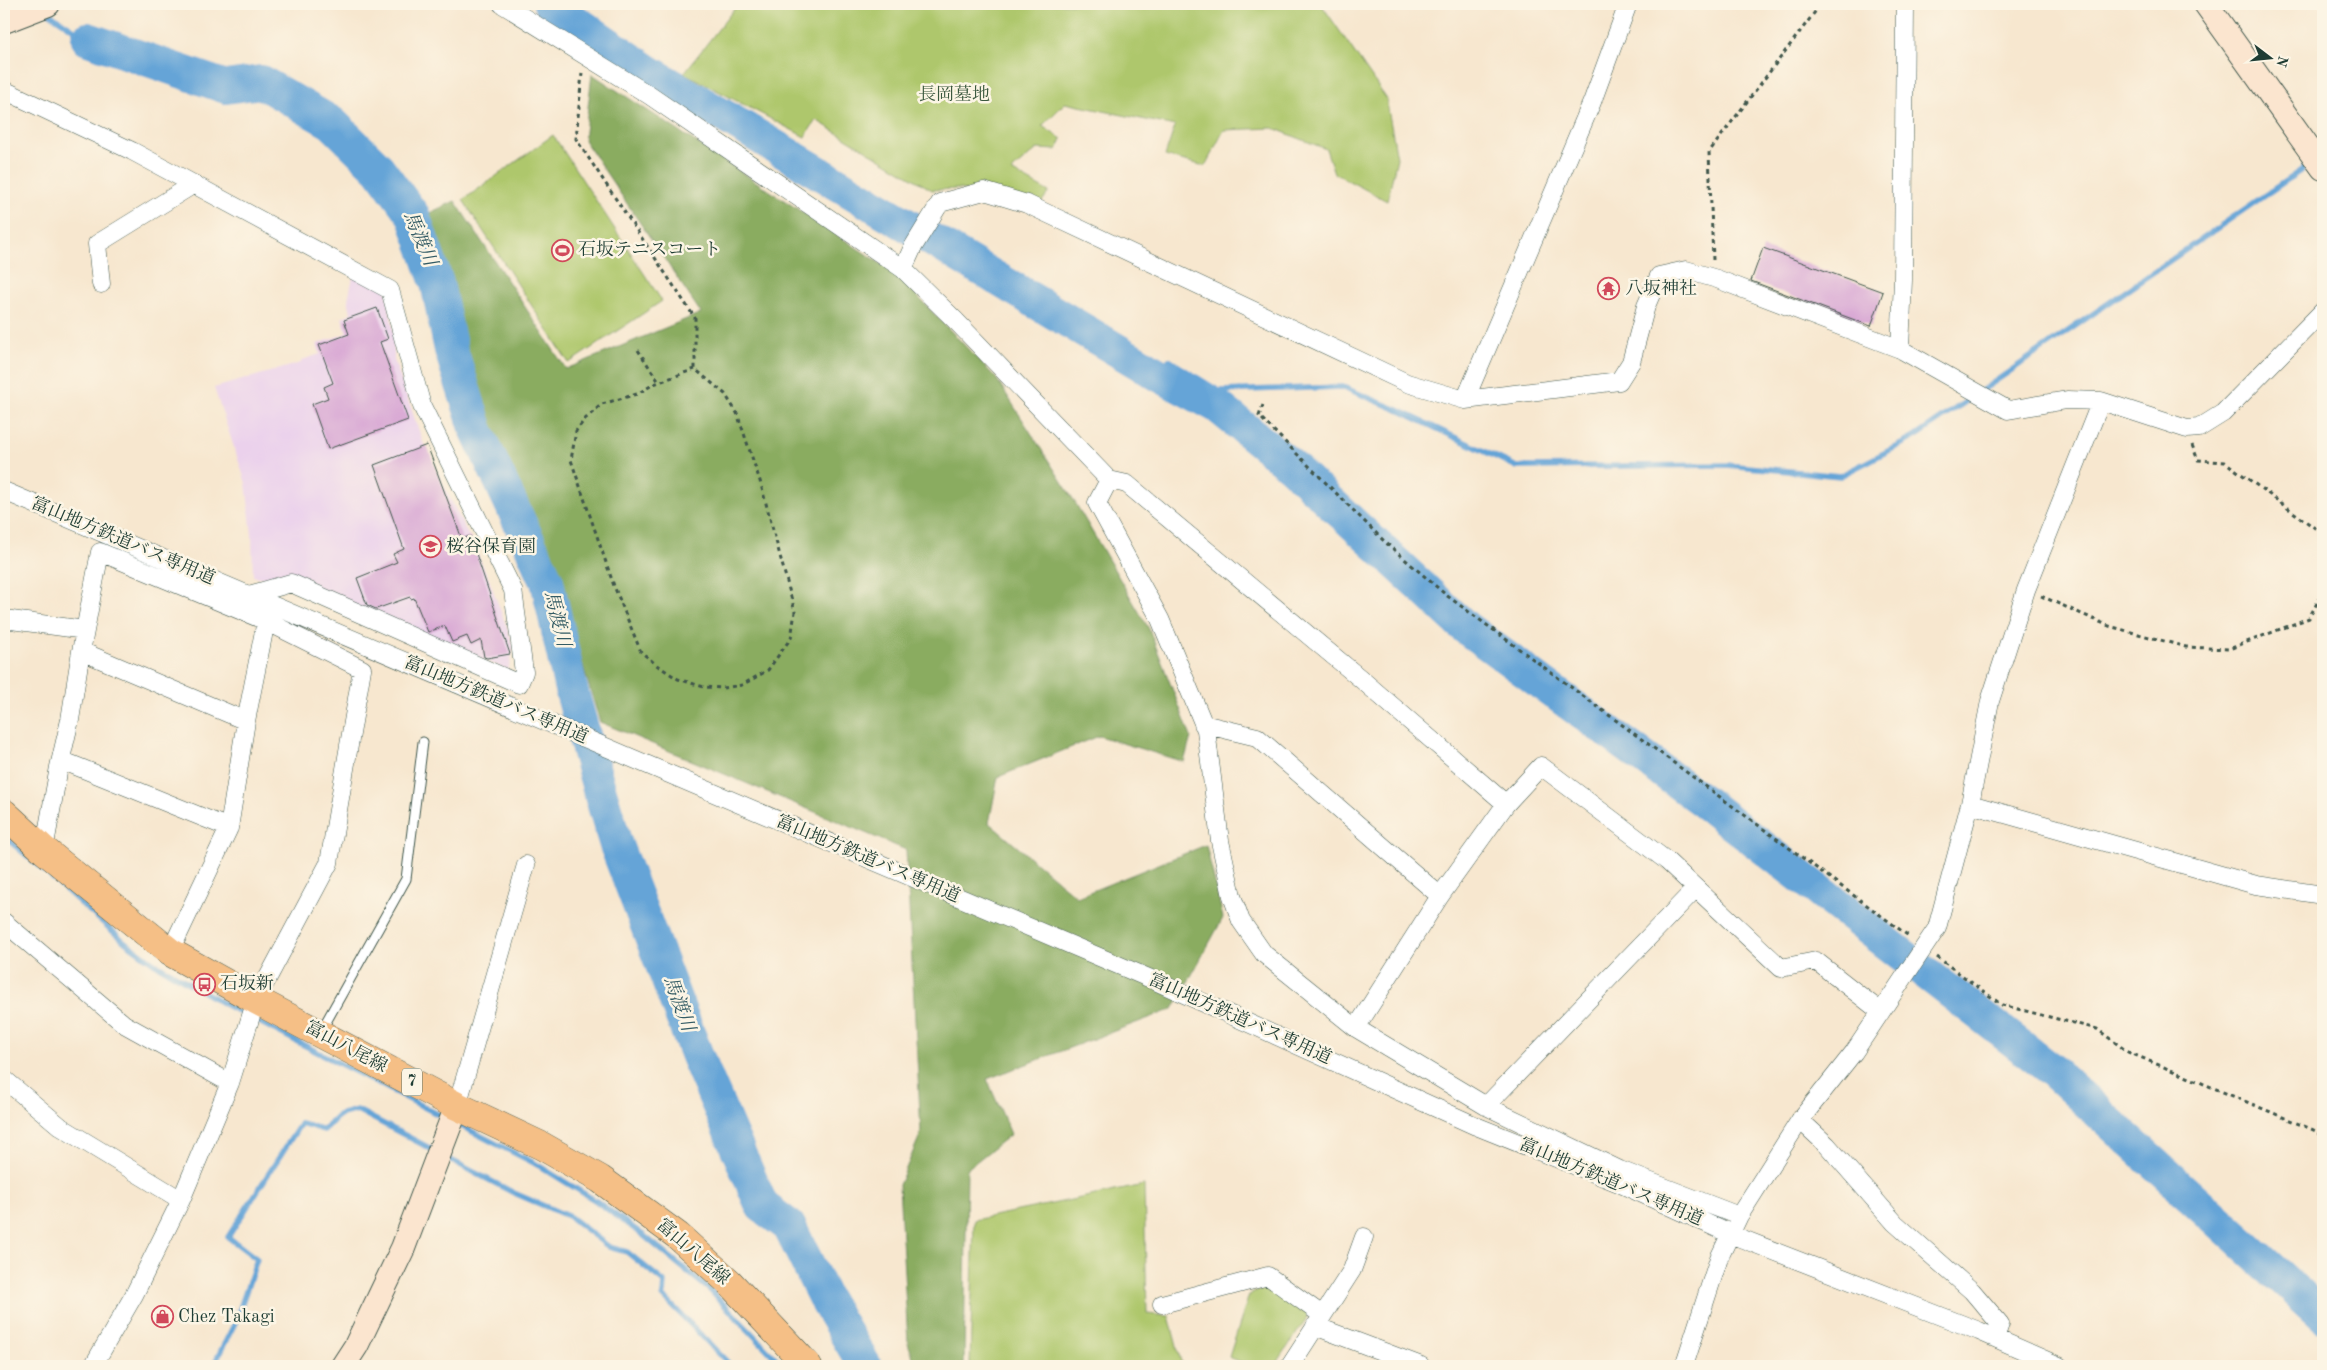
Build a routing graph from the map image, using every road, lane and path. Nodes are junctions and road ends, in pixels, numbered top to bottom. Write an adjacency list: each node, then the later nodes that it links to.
1 (48, 4): 7 (street)
2 (502, 4): 8 (street)
3 (1628, 4): 20 (street)
4 (1821, 4): 13 (path)
5 (1905, 4): 16 (street)
6 (2206, 4): 10 (street)
7 (4, 21)
8 (583, 55): 12 (street); 18 (path)
9 (4, 90): 11 (street)
10 (2323, 168)
11 (194, 184): 14 (street); 29 (street)
12 (903, 269): 20 (street); 24 (street)
13 (1714, 278): 16 (street); 20 (street)
14 (101, 284)
15 (2323, 311): 23 (street)
16 (1900, 349): 21 (street)
17 (638, 350): 19 (path)
18 (695, 369): 19 (path); 19 (path)
19 (659, 382)
20 (1465, 400)
21 (2101, 401): 23 (street); 27 (street)
22 (1263, 405): 49 (path)
23 (2187, 429): 26 (path)
24 (1109, 480): 35 (street); 38 (street)
25 (4, 490): 29 (street, 富山地方鉄道バス専用道)
26 (2323, 534)
27 (2026, 590): 28 (path); 39 (street)
28 (2323, 592)
29 (249, 595): 62 (street, 富山地方鉄道バス専用道)
30 (4, 619): 32 (street)
31 (266, 621): 32 (street); 34 (street); 50 (street)
32 (85, 630): 33 (street)
33 (81, 651): 34 (street); 37 (street)
34 (246, 721): 41 (street)
35 (1203, 724): 46 (street); 52 (street)
36 (423, 742): 53 (lane)
37 (60, 760): 41 (street); 42 (street)
38 (1506, 804): 44 (street); 46 (street)
39 (1970, 804): 45 (street); 49 (street)
40 (4, 813): 42 (main road, 富山八尾線 / 7)
41 (228, 828): 48 (street)
42 (44, 850): 48 (main road, 富山八尾線 / 7)
43 (526, 865): 56 (street)
44 (1696, 888): 51 (street); 57 (street)
45 (2323, 894)
46 (1440, 896): 52 (street)
47 (4, 922): 55 (street)
48 (170, 952): 50 (main road, 富山八尾線 / 7)
49 (1922, 952): 51 (street); 59 (path)
50 (256, 1000): 53 (main road, 富山八尾線 / 7); 55 (street)
51 (1881, 1012): 58 (street)
52 (1356, 1028): 57 (street)
53 (320, 1033): 56 (main road, 富山八尾線 / 7)
54 (4, 1079): 60 (street)
55 (230, 1083): 60 (street)
56 (458, 1106): 68 (street); 69 (main road, 富山八尾線 / 7)
57 (1486, 1106): 61 (street)
58 (1800, 1120): 61 (street); 66 (street)
59 (2323, 1134)
60 (182, 1200): 67 (street)
61 (1739, 1216): 62 (street)
62 (1730, 1234): 66 (street, 富山地方鉄道バス専用道); 72 (street)
63 (1364, 1237): 65 (street)
64 (1162, 1304): 65 (street)
65 (1319, 1321): 70 (street); 71 (street)
66 (1995, 1338): 73 (street, 富山地方鉄道バス専用道)
67 (93, 1366)
68 (343, 1366)
69 (808, 1366)
70 (1290, 1366)
71 (1421, 1366)
72 (1684, 1366)
73 (2059, 1366)

